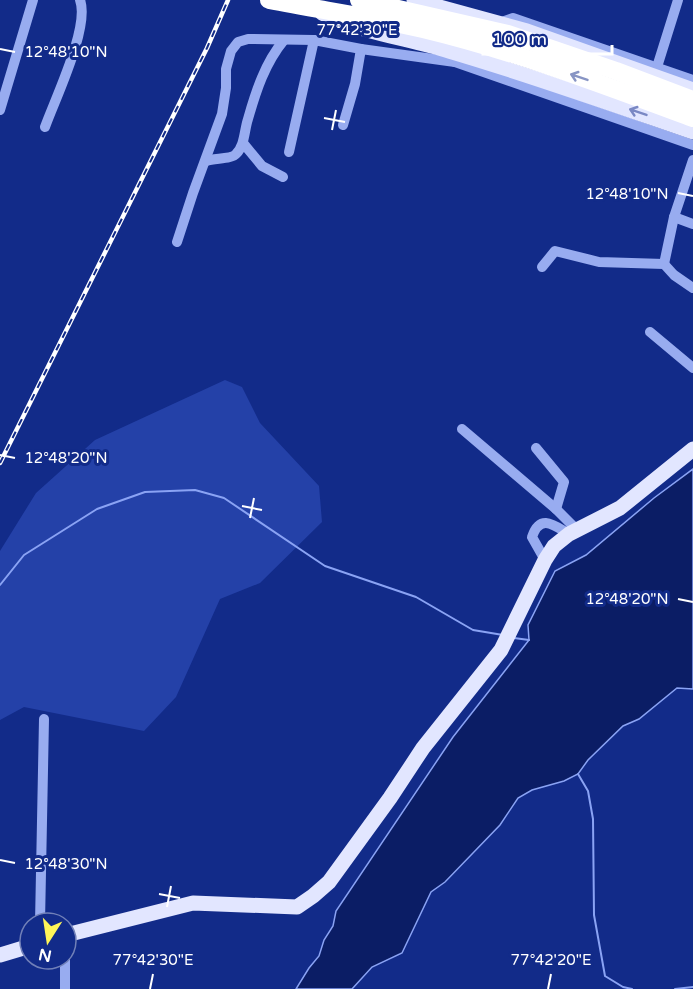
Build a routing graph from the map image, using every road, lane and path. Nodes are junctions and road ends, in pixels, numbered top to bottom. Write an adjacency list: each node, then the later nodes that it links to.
1 (33, 0): 19 (street)
2 (80, 0): 22 (street)
3 (269, 0): 7 (highway)
4 (359, 0): 8 (highway)
5 (414, 0): 9 (main road)
6 (678, 0): 15 (street)
7 (312, 9): 8 (highway); 12 (main road)
8 (377, 12): 18 (highway); 20 (highway, one-way to 8)
9 (499, 23): 15 (street); 17 (main road)
10 (284, 40): 11 (street); 24 (street); 28 (street)
11 (314, 40): 13 (street); 26 (street)
12 (441, 48): 14 (street); 23 (main road, one-way to 12)
13 (361, 49): 14 (street); 21 (street)
14 (455, 62): 25 (street)
15 (657, 67): 16 (street)
16 (693, 80)
17 (693, 90)
18 (693, 100)
19 (0, 110)
20 (693, 118)
21 (343, 125)
22 (45, 127)
23 (693, 132)
24 (243, 143): 28 (street); 29 (street)
25 (693, 145)
26 (289, 152)
27 (693, 160): 30 (street)
28 (206, 161): 32 (street)
29 (282, 177)
30 (674, 217): 31 (street); 33 (street)
31 (693, 224)
32 (177, 242)
33 (663, 264): 34 (street); 35 (street)
34 (542, 267)
35 (693, 288)
36 (650, 332): 37 (street)
37 (693, 368)
38 (462, 429): 41 (street)
39 (536, 448): 41 (street)
40 (693, 449): 42 (main road)
41 (556, 509): 42 (street)
42 (573, 532): 43 (main road); 43 (street)
43 (545, 560): 46 (main road)
44 (44, 719): 45 (street)
45 (40, 911)
46 (78, 932)
47 (18, 950): 48 (main road)
48 (0, 955)
49 (65, 971): 50 (street)
50 (65, 989)

